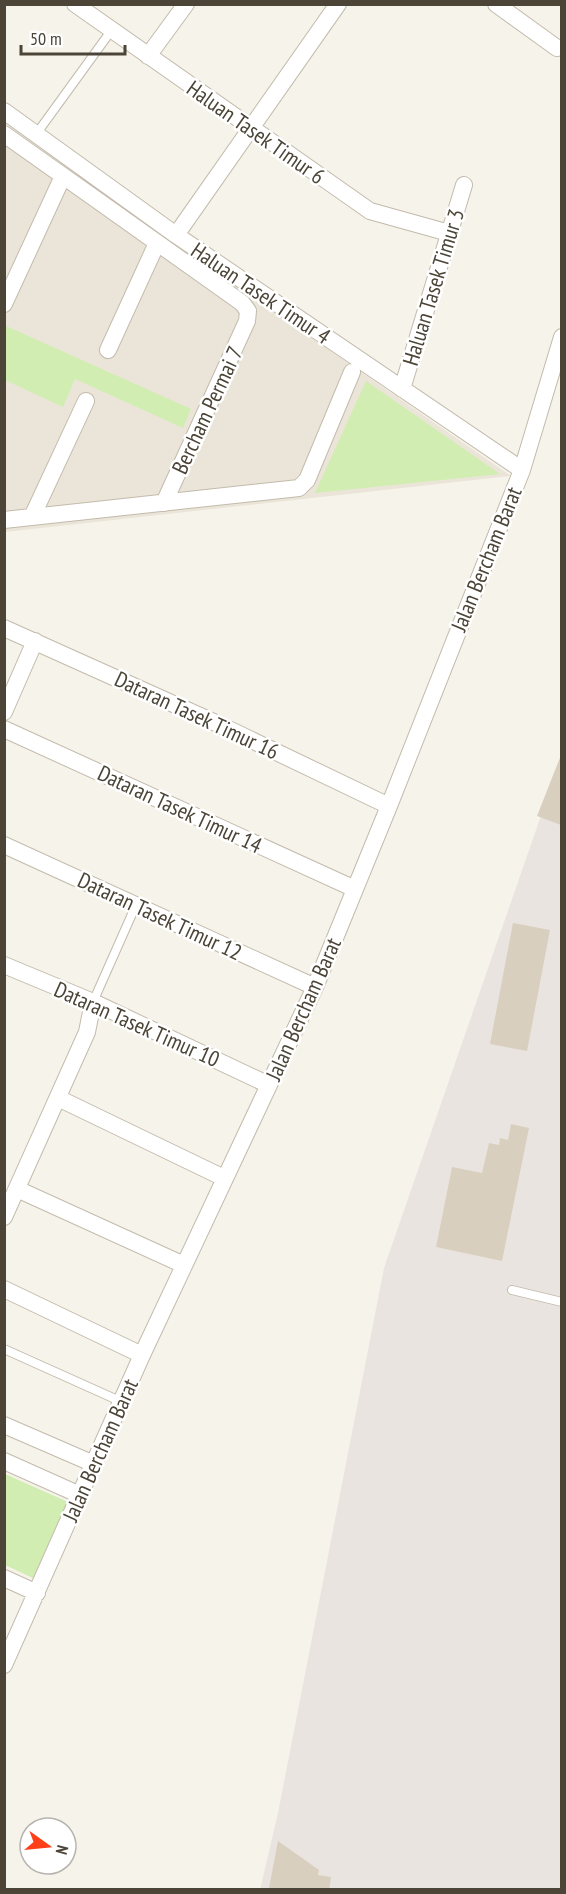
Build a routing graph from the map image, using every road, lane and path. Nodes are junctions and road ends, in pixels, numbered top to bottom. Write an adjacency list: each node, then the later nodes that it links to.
1 (75, 4): 5 (street, Haluan Tasek Timur 6)
2 (186, 4): 7 (street)
3 (338, 4): 9 (street)
4 (496, 4): 6 (street)
5 (111, 31): 7 (street, Haluan Tasek Timur 6); 10 (lane)
6 (557, 48)
7 (148, 56): 9 (street, Haluan Tasek Timur 6)
8 (4, 111): 10 (street, Haluan Tasek Timur 4)
9 (250, 128): 14 (street, Haluan Tasek Timur 6); 15 (street)
10 (38, 133): 15 (street, Haluan Tasek Timur 4)
11 (4, 134): 12 (street)
12 (63, 176): 16 (street); 17 (street)
13 (464, 185): 14 (street, Haluan Tasek Timur 3)
14 (449, 233): 21 (street, Haluan Tasek Timur 3)
15 (176, 236): 21 (street, Haluan Tasek Timur 4)
16 (157, 243): 19 (street); 24 (street, Bercham Permai 7)
17 (4, 304)
18 (561, 337): 23 (street, Jalan Bercham Barat)
19 (108, 350)
20 (352, 372): 24 (street)
21 (402, 389): 23 (street, Haluan Tasek Timur 4)
22 (86, 400): 25 (street)
23 (522, 470): 31 (street, Jalan Bercham Barat)
24 (164, 503): 25 (street)
25 (32, 517): 26 (street)
26 (4, 520)
27 (4, 628): 28 (street, Dataran Tasek Timur 16)
28 (35, 641): 29 (street); 31 (street, Dataran Tasek Timur 16)
29 (4, 712)
30 (4, 729): 33 (street, Dataran Tasek Timur 14)
31 (388, 806): 33 (street, Jalan Bercham Barat)
32 (4, 845): 34 (street, Dataran Tasek Timur 12)
33 (355, 889): 36 (street, Jalan Bercham Barat)
34 (136, 904): 36 (street, Dataran Tasek Timur 12); 37 (lane)
35 (6, 970): 37 (street, Dataran Tasek Timur 10)
36 (315, 987): 38 (street, Jalan Bercham Barat)
37 (93, 1002): 38 (street, Dataran Tasek Timur 10); 39 (street)
38 (269, 1085): 40 (street, Jalan Bercham Barat)
39 (58, 1098): 40 (street); 41 (street)
40 (224, 1178): 43 (street, Jalan Bercham Barat)
41 (17, 1189): 42 (street); 43 (street)
42 (4, 1217)
43 (184, 1265): 48 (street, Jalan Bercham Barat)
44 (4, 1289): 48 (street)
45 (512, 1290): 46 (lane)
46 (561, 1302)
47 (4, 1349): 49 (lane)
48 (142, 1355): 49 (street, Jalan Bercham Barat)
49 (122, 1402): 52 (street, Jalan Bercham Barat)
50 (4, 1425): 52 (street)
51 (4, 1461): 53 (street)
52 (94, 1464): 53 (street, Jalan Bercham Barat)
53 (80, 1495): 55 (street, Jalan Bercham Barat)
54 (4, 1578): 55 (street)
55 (38, 1593): 56 (street, Jalan Bercham Barat)
56 (4, 1665)

